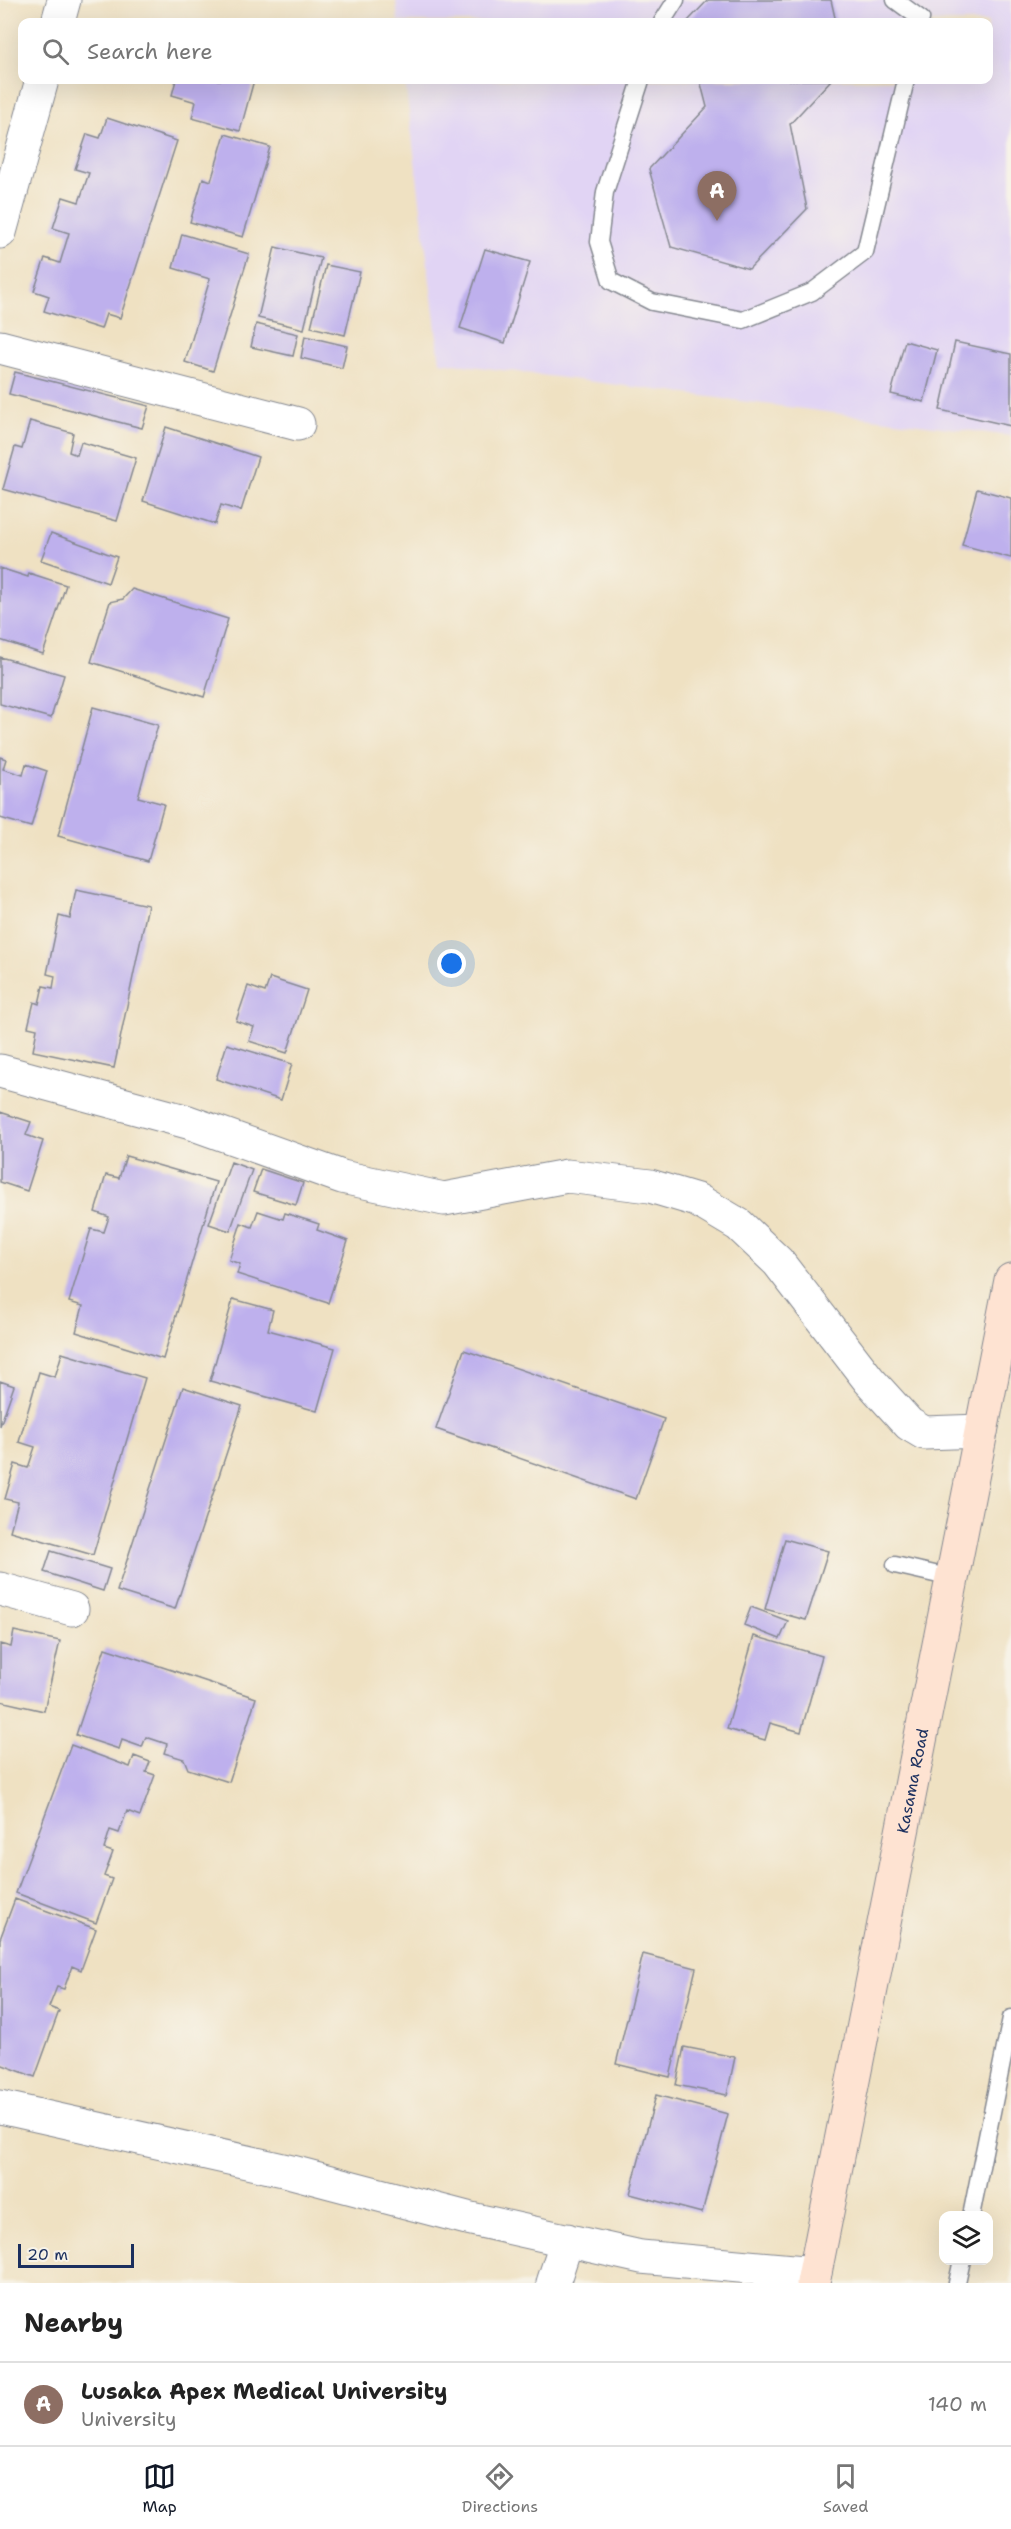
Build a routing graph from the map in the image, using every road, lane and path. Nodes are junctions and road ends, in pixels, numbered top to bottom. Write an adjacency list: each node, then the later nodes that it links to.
1 (64, 0): 4 (street)
2 (676, 0): 5 (lane)
3 (895, 0): 6 (lane)
4 (59, 18)
5 (665, 18)
6 (920, 18)
7 (41, 84): 10 (street)
8 (640, 84): 9 (lane)
9 (905, 84)
10 (0, 232)
11 (0, 347): 12 (street)
12 (298, 424)
13 (0, 1071): 15 (street)
14 (1011, 1280): 15 (street, Kasama Road)
15 (981, 1431): 17 (street, Kasama Road)
16 (895, 1565): 17 (lane)
17 (952, 1578): 25 (street, Kasama Road)
18 (0, 1589): 19 (street)
19 (72, 1609)
20 (1011, 2018): 22 (lane)
21 (0, 2107): 23 (street)
22 (972, 2211)
23 (567, 2240): 25 (street); 26 (street)
24 (961, 2265): 27 (lane)
25 (814, 2278)
26 (554, 2283)
27 (957, 2283)

